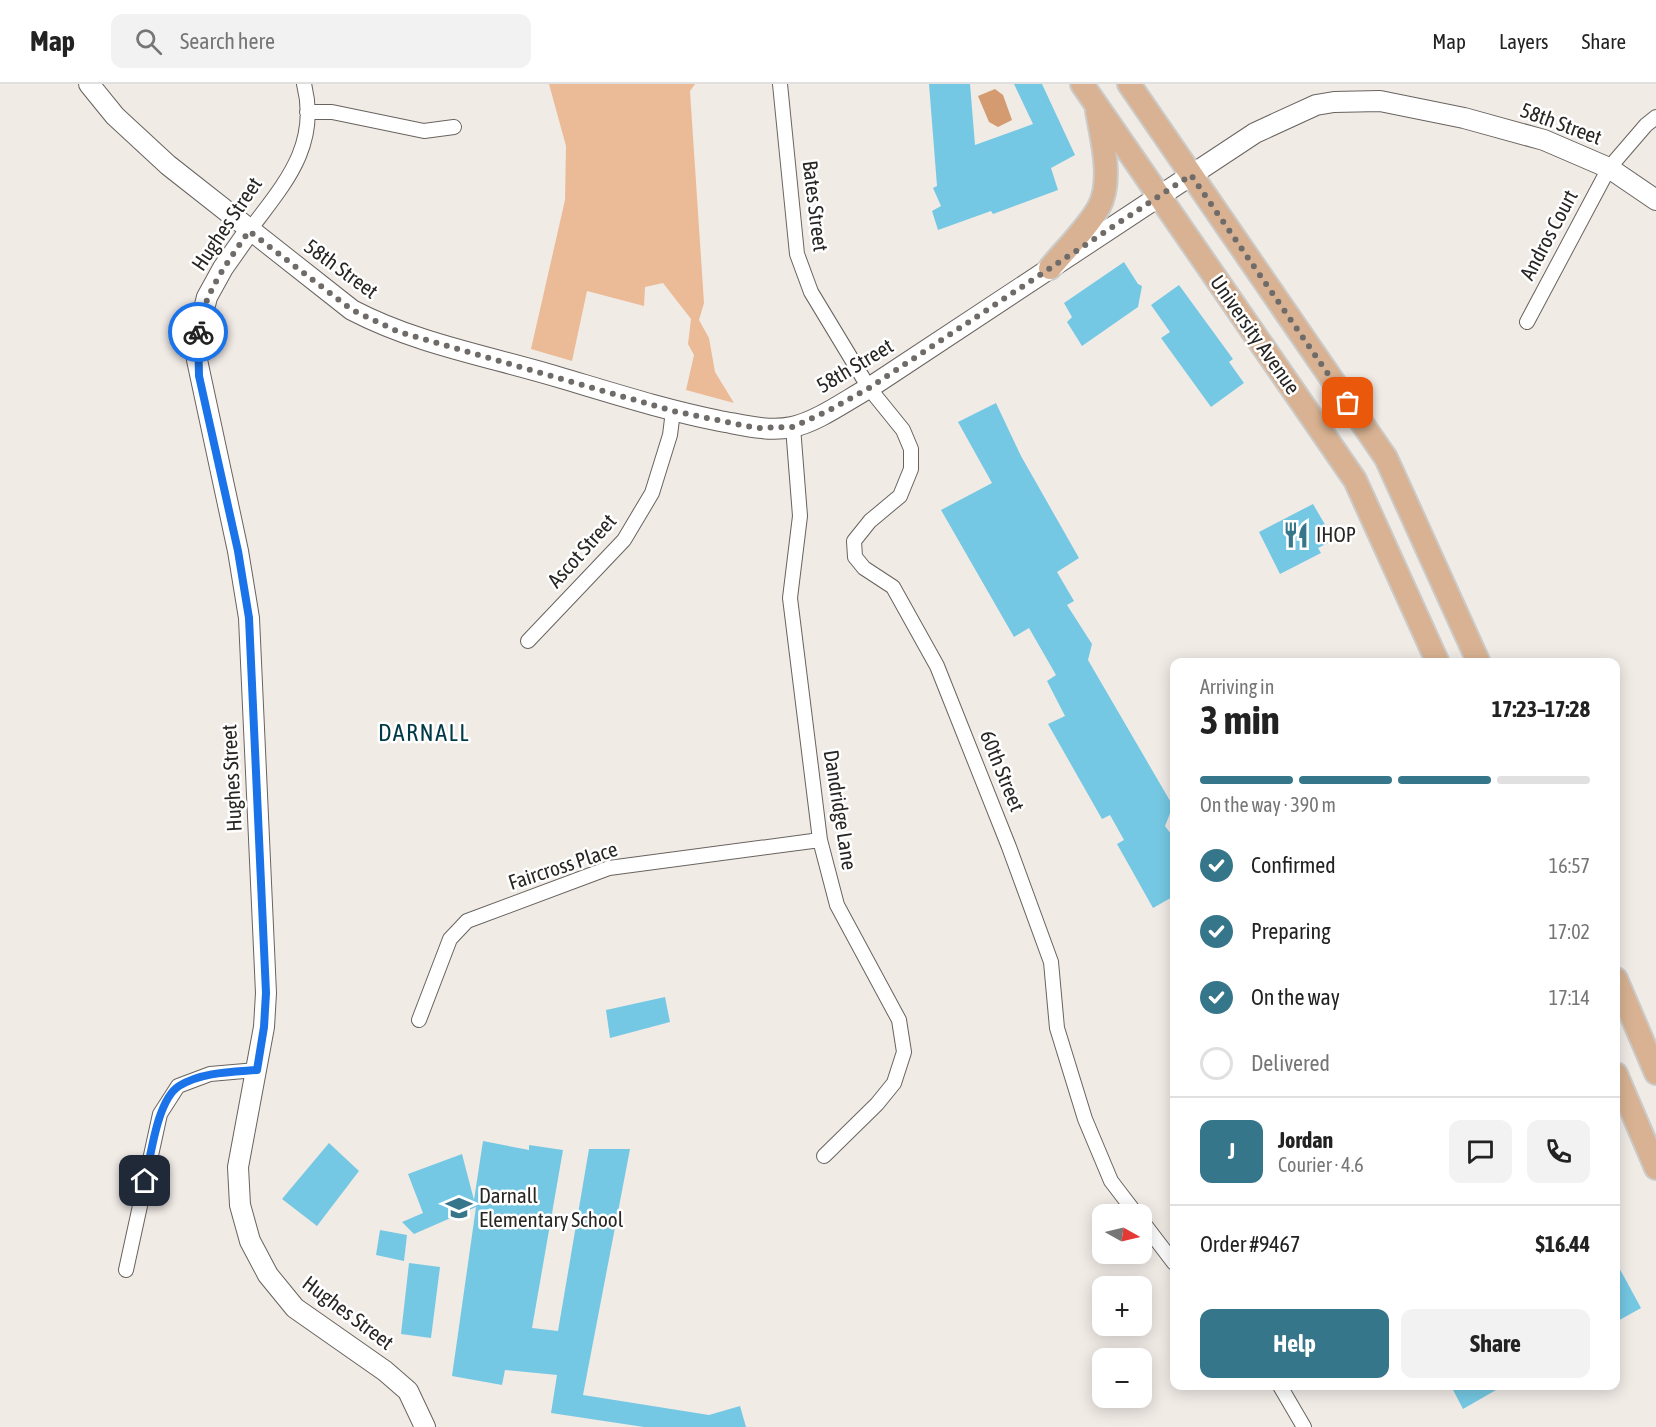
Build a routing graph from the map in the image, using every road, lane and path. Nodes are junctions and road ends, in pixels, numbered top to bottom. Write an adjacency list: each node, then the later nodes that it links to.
1 (89, 84): 13 (street, 58th Street)
2 (304, 84): 6 (street, Hughes Street)
3 (780, 84): 16 (street, Bates Street)
4 (1129, 84): 10 (main road, University Avenue)
5 (1088, 93): 11 (main road, University Avenue); 14 (main road)
6 (307, 112): 8 (street); 13 (street, Hughes Street)
7 (1656, 117): 9 (street, Andros Court)
8 (454, 127)
9 (1609, 168): 10 (street, 58th Street); 12 (street, 58th Street); 15 (street, Andros Court)
10 (1191, 175): 11 (street, 58th Street); 21 (main road, University Avenue)
11 (1160, 195): 14 (street, 58th Street); 20 (main road, University Avenue)
12 (1656, 200)
13 (249, 231): 17 (street, 58th Street); 25 (street, Hughes Street)
14 (1050, 268): 16 (street, 58th Street)
15 (1527, 322)
16 (869, 388): 18 (street, 58th Street); 30 (street, 60th Street)
17 (673, 411): 18 (street, 58th Street); 19 (street, Ascot Street)
18 (793, 427): 22 (street, Dandridge Lane)
19 (528, 641)
20 (1436, 658)
21 (1477, 658)
22 (820, 840): 24 (street, Faircross Place); 28 (street, Dandridge Lane)
23 (1620, 988): 26 (main road)
24 (419, 1020)
25 (257, 1070): 33 (street); 35 (street, Hughes Street)
26 (1656, 1072)
27 (1620, 1083): 29 (main road)
28 (824, 1156)
29 (1656, 1168)
30 (1129, 1204)
31 (1152, 1234): 32 (street)
32 (1170, 1258)
33 (126, 1270)
34 (1282, 1390): 36 (street)
35 (425, 1427)
36 (1304, 1427)

